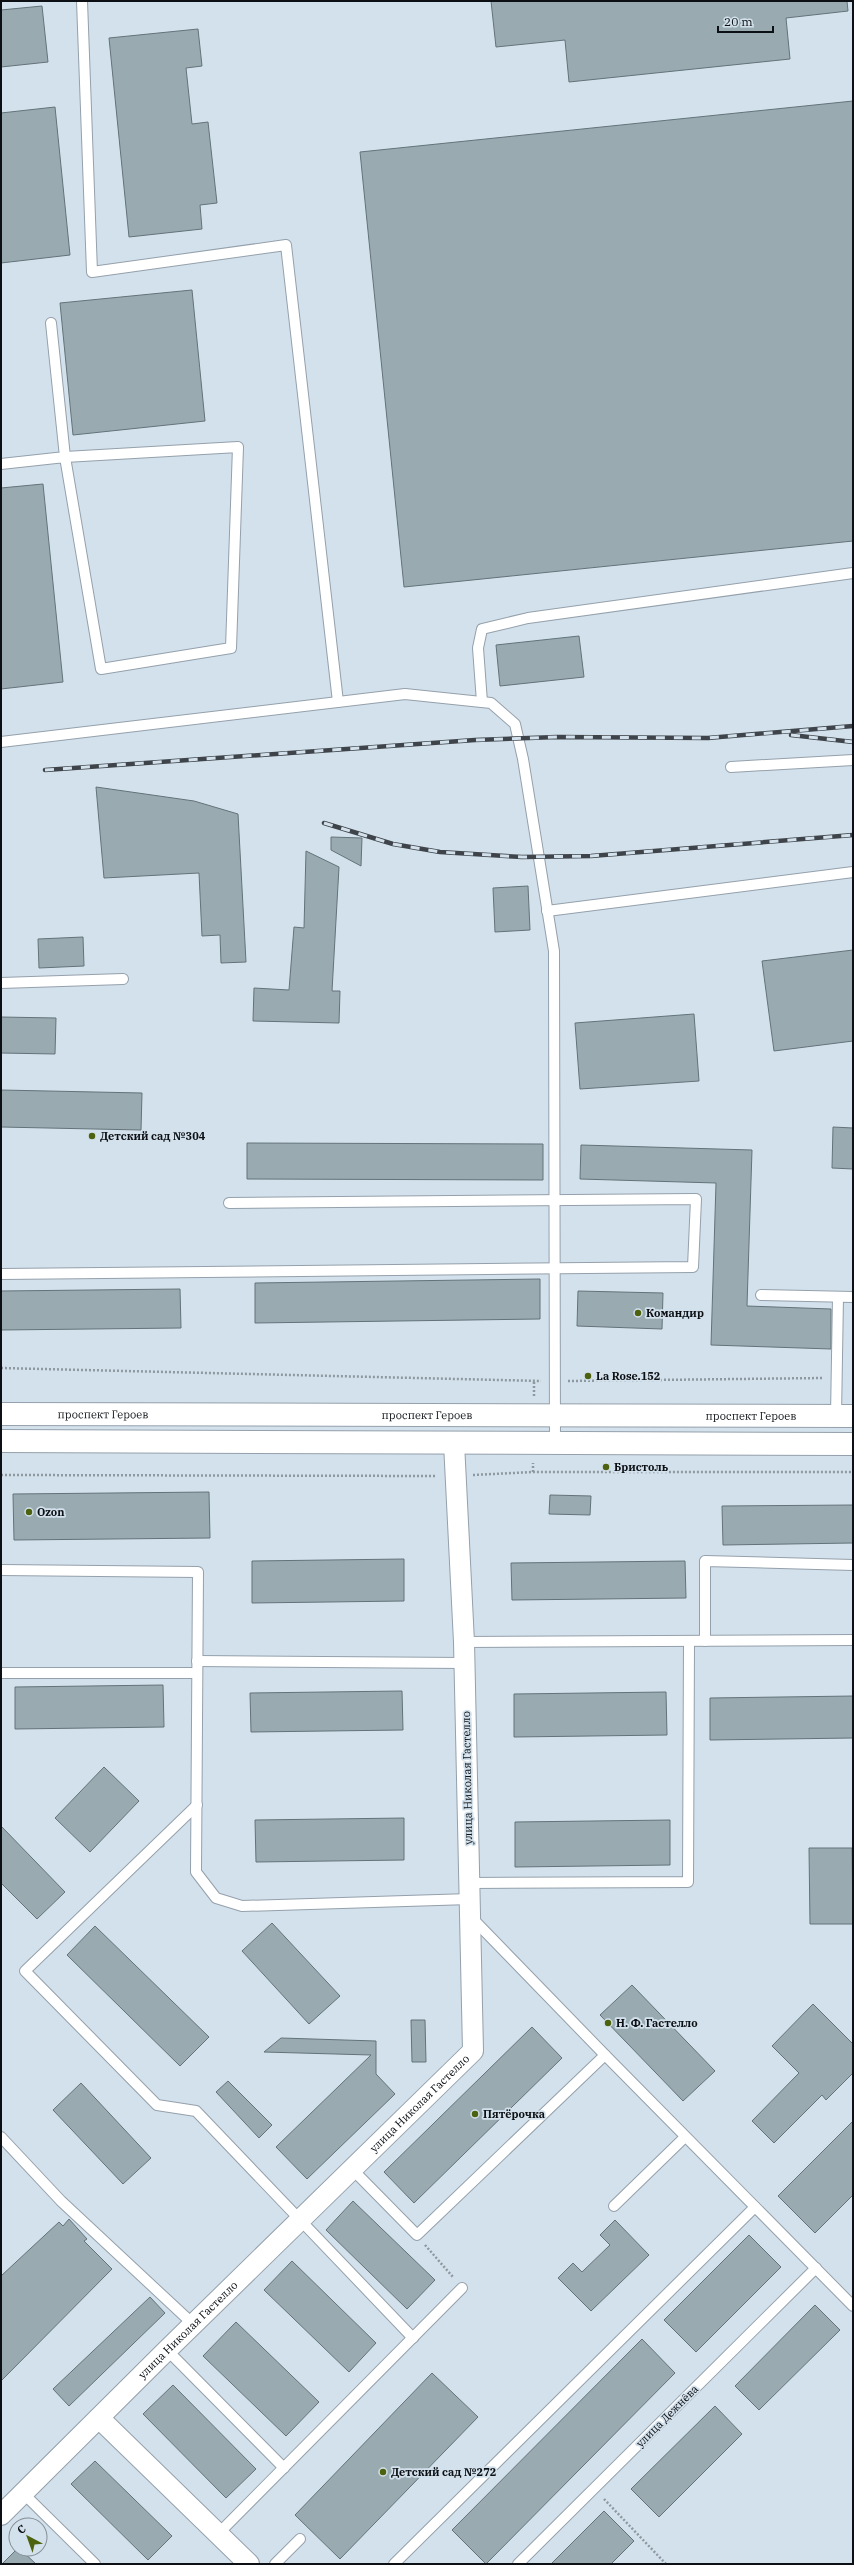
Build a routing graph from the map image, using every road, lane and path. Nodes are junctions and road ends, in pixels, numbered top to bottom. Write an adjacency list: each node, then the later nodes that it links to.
1 (82, 1): 6 (lane)
2 (51, 323): 3 (lane)
3 (65, 457): 3 (lane); 4 (lane)
4 (1, 464)
5 (853, 573): 7 (lane)
6 (338, 702): 7 (lane); 8 (lane)
7 (482, 702): 12 (lane)
8 (1, 742)
9 (853, 760): 10 (lane)
10 (731, 767)
11 (853, 872): 12 (lane)
12 (547, 911): 15 (lane)
13 (123, 979): 14 (lane)
14 (1, 983)
15 (556, 1198): 16 (lane); 17 (lane); 17 (lane)
16 (229, 1203)
17 (555, 1268): 18 (lane); 24 (lane)
18 (1, 1274)
19 (760, 1295): 20 (lane)
20 (838, 1297): 21 (lane); 23 (lane)
21 (853, 1297)
22 (1, 1368): 24 (path)
23 (836, 1378): 24 (path); 27 (lane)
24 (555, 1382): 26 (lane)
25 (1, 1414): 26 (main road, проспект Героев)
26 (555, 1416): 27 (main road, проспект Героев); 30 (lane)
27 (844, 1416)
28 (1, 1441): 29 (main road)
29 (454, 1443): 30 (main road); 34 (street, улица Николая Гастелло)
30 (555, 1443): 31 (main road)
31 (853, 1444)
32 (853, 1472): 34 (path)
33 (1, 1475): 34 (path)
34 (456, 1476): 40 (street, улица Николая Гастелло)
35 (853, 1565): 37 (lane)
36 (1, 1570): 41 (lane)
37 (705, 1640): 38 (lane); 39 (lane)
38 (853, 1640)
39 (689, 1641): 40 (lane); 46 (lane)
40 (464, 1642): 42 (street, улица Николая Гастелло)
41 (197, 1660): 42 (lane); 44 (lane)
42 (464, 1663): 46 (street, улица Николая Гастелло)
43 (1, 1673): 44 (lane)
44 (197, 1673): 45 (lane)
45 (197, 1805): 46 (lane); 53 (lane)
46 (470, 1899): 47 (lane); 50 (street, улица Николая Гастелло)
47 (605, 2055): 49 (lane); 54 (lane)
48 (1, 2137): 58 (lane)
49 (686, 2137): 51 (lane); 52 (lane)
50 (353, 2170): 53 (street, улица Николая Гастелло); 54 (lane)
51 (614, 2206)
52 (754, 2207): 55 (lane); 71 (lane)
53 (300, 2221): 58 (street, улица Николая Гастелло); 59 (lane)
54 (417, 2235): 56 (path)
55 (816, 2268): 57 (lane); 63 (lane, улица Дежнёва)
56 (462, 2288): 59 (lane)
57 (853, 2306)
58 (193, 2324): 60 (street, улица Николая Гастелло)
59 (413, 2338): 62 (lane)
60 (167, 2350): 61 (street, улица Николая Гастелло); 62 (lane)
61 (99, 2418): 64 (street, улица Николая Гастелло); 66 (street)
62 (284, 2468): 66 (lane)
63 (594, 2489): 72 (lane, улица Дежнёва); 73 (path)
64 (23, 2493): 65 (street, улица Николая Гастелло); 68 (lane)
65 (1, 2515)
66 (218, 2534): 69 (street)
67 (300, 2539): 70 (lane)
68 (95, 2564)
69 (249, 2564)
70 (275, 2564)
71 (394, 2564)
72 (518, 2564)
73 (666, 2564)

